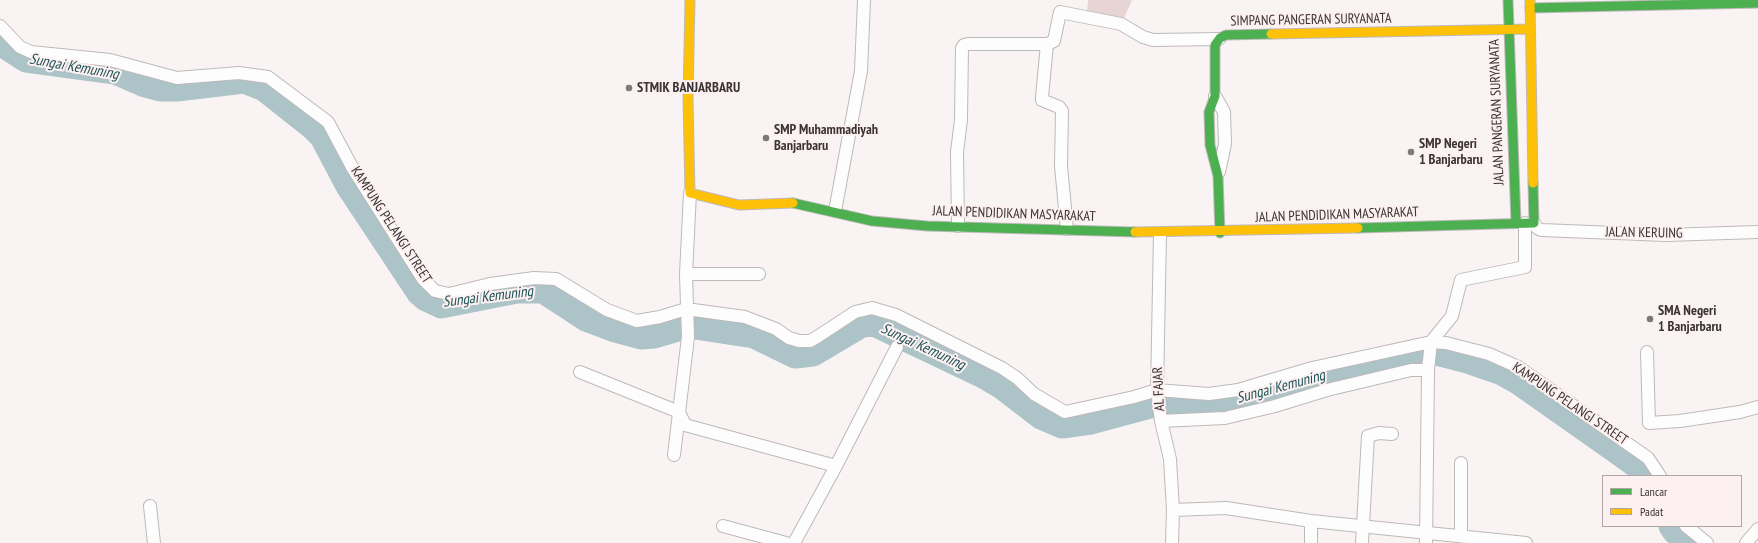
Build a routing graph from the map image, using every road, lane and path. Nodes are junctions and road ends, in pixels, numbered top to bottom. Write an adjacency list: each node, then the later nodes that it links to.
1 (690, 0): 13 (street)
2 (864, 0): 14 (street)
3 (1508, 0): 8 (street, JALAN PANGERAN SURYANATA)
4 (1758, 3): 5 (street)
5 (1530, 4): 7 (street)
6 (0, 26): 23 (street, KAMPUNG PELANGI STREET)
7 (1530, 29): 8 (street, SIMPANG PANGERAN SURYANATA); 15 (street)
8 (1508, 30): 9 (street, SIMPANG PANGERAN SURYANATA); 15 (street, JALAN PANGERAN SURYANATA)
9 (1219, 39): 10 (street); 11 (street, SIMPANG PANGERAN SURYANATA)
10 (1047, 44): 16 (street); 17 (street)
11 (1215, 96): 12 (street)
12 (1218, 176): 18 (street)
13 (690, 193): 14 (street, JALAN PENDIDIKAN MASYARAKAT); 21 (street)
14 (835, 211): 16 (street, JALAN PENDIDIKAN MASYARAKAT)
15 (1525, 223): 18 (street, JALAN PENDIDIKAN MASYARAKAT); 19 (street, JALAN KERUING); 24 (street)
16 (958, 226): 17 (street, JALAN PENDIDIKAN MASYARAKAT)
17 (1067, 229): 20 (street, JALAN PENDIDIKAN MASYARAKAT)
18 (1220, 232): 20 (street, JALAN PENDIDIKAN MASYARAKAT)
19 (1758, 232)
20 (1160, 234): 29 (street, AL FAJAR)
21 (686, 274): 22 (street); 23 (street)
22 (759, 274)
23 (686, 311): 29 (street, KAMPUNG PELANGI STREET); 31 (street)
24 (1431, 344): 27 (street); 29 (street, KAMPUNG PELANGI STREET); 37 (street, KAMPUNG PELANGI STREET)
25 (897, 347): 36 (street)
26 (1647, 352): 30 (street)
27 (1429, 367): 32 (street); 46 (street)
28 (580, 372): 31 (street)
29 (1158, 391): 32 (street, AL FAJAR)
30 (1758, 407)
31 (679, 412): 34 (street); 36 (street)
32 (1161, 418): 39 (street, AL FAJAR)
33 (1392, 434): 42 (street)
34 (674, 455)
35 (1461, 463): 45 (street)
36 (836, 466): 49 (street)
37 (1659, 475)
38 (150, 506): 47 (street)
39 (1173, 510): 40 (street); 50 (street, AL FAJAR)
40 (1311, 521): 42 (street); 51 (street)
41 (723, 526): 48 (street)
42 (1363, 526): 46 (street); 52 (street)
43 (1687, 527): 54 (street)
44 (1758, 529): 55 (street)
45 (1461, 536): 46 (street); 53 (street)
46 (1426, 538)
47 (154, 543)
48 (786, 543)
49 (794, 543)
50 (1172, 543)
51 (1310, 543)
52 (1362, 543)
53 (1526, 543)
54 (1707, 543)
55 (1746, 543)

